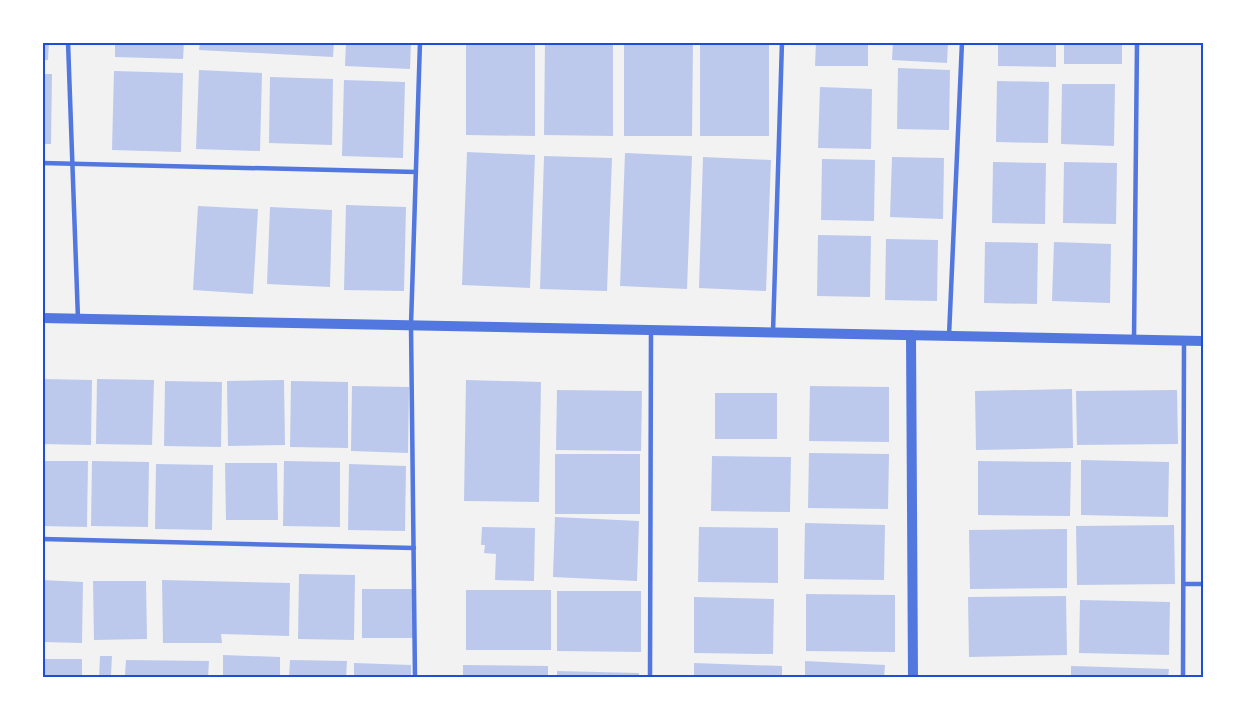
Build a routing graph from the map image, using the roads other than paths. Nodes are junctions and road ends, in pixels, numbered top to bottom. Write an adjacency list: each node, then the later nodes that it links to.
1 (68, 42): 7 (lane)
2 (420, 42): 8 (lane)
3 (782, 42): 13 (lane)
4 (962, 42): 15 (lane)
5 (1137, 42): 16 (lane)
6 (42, 163): 7 (lane)
7 (73, 163): 8 (lane); 10 (lane)
8 (416, 172): 11 (lane)
9 (42, 318): 10 (street)
10 (78, 319): 11 (street)
11 (411, 326): 12 (street); 20 (lane)
12 (651, 330): 13 (street); 24 (lane)
13 (773, 332): 14 (street)
14 (910, 335): 15 (street); 25 (street)
15 (949, 336): 16 (street)
16 (1134, 339): 17 (street)
17 (1184, 340): 18 (street); 21 (lane)
18 (1203, 341)
19 (42, 539): 20 (lane)
20 (414, 548): 23 (lane)
21 (1184, 584): 22 (lane); 26 (lane)
22 (1203, 584)
23 (415, 678)
24 (650, 678)
25 (913, 678)
26 (1184, 678)

